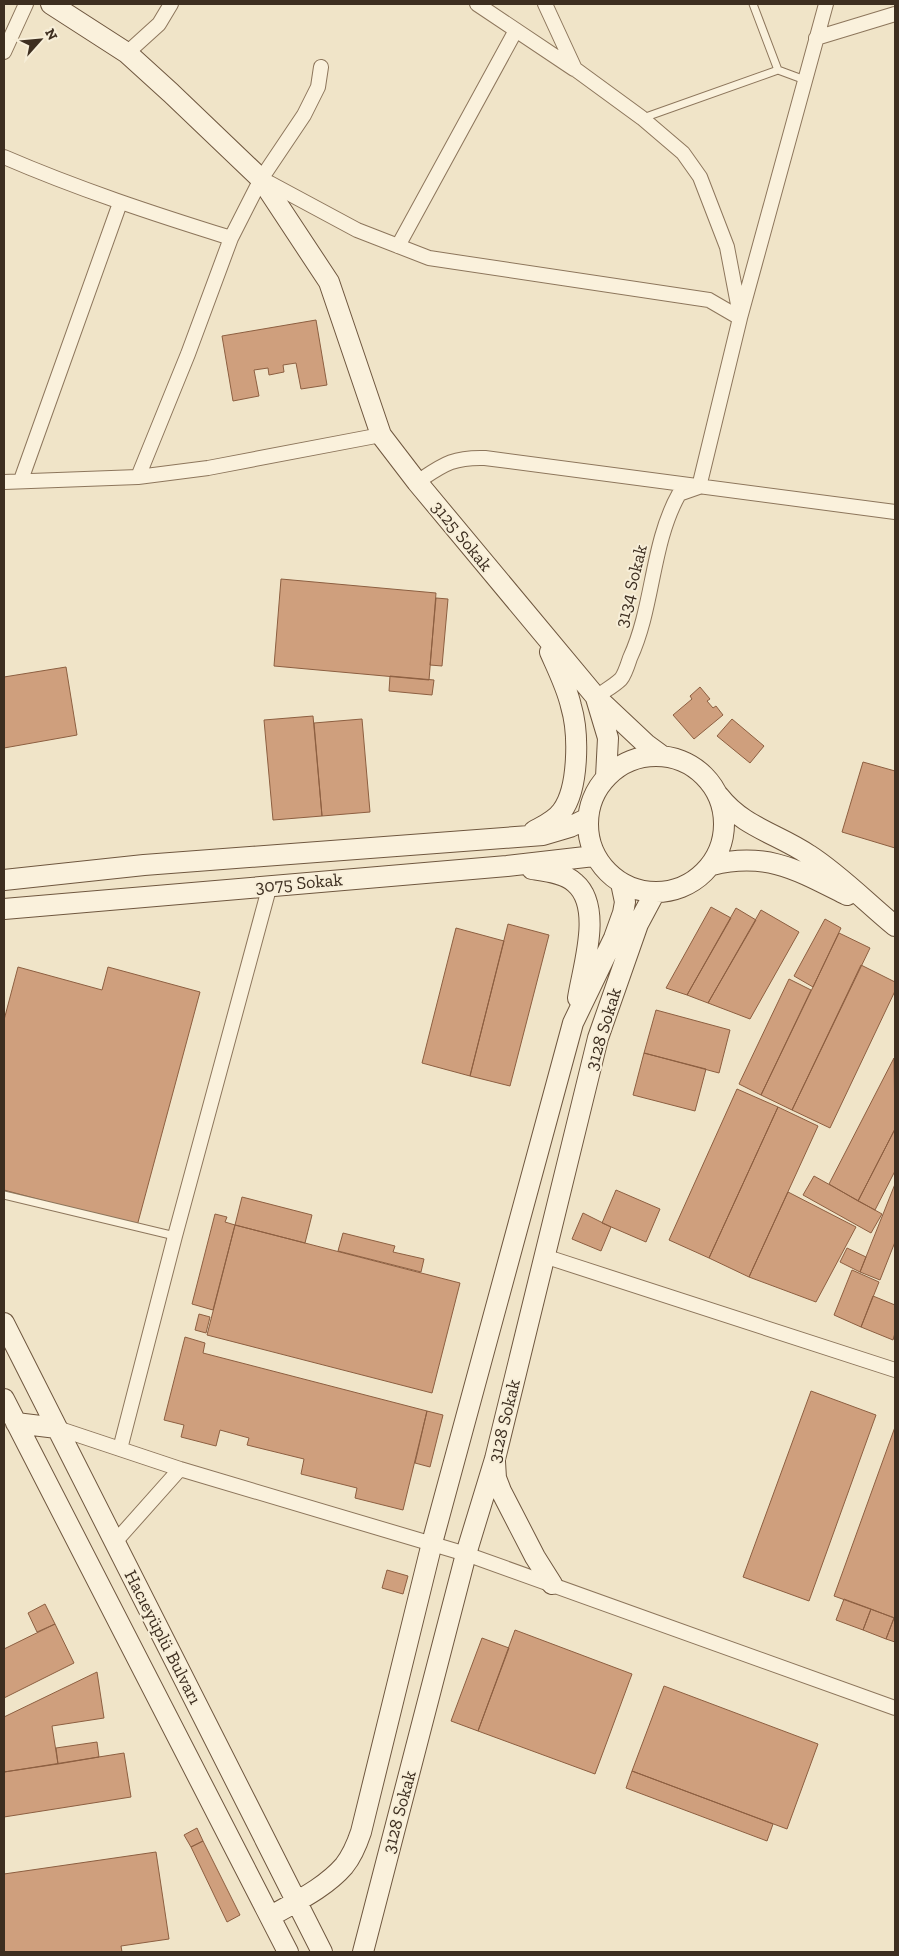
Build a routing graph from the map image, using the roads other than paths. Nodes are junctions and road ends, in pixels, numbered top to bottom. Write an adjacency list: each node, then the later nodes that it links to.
1 (26, 4): 11 (street)
2 (51, 4): 12 (street, 3125 Sokak)
3 (171, 4): 12 (street)
4 (477, 4): 9 (street)
5 (544, 4): 14 (street)
6 (753, 4): 15 (lane)
7 (826, 4): 10 (street)
8 (895, 14): 10 (street)
9 (516, 30): 14 (street); 22 (street)
10 (816, 38): 16 (street)
11 (4, 52)
12 (127, 53): 19 (street, 3125 Sokak)
13 (321, 67): 19 (street)
14 (575, 69): 17 (street)
15 (778, 70): 16 (lane); 17 (lane)
16 (804, 80): 23 (street)
17 (642, 118): 23 (street)
18 (4, 157): 20 (street)
19 (261, 179): 21 (street); 22 (street); 24 (street, 3125 Sokak)
20 (120, 203): 21 (street); 26 (street)
21 (231, 238): 25 (street)
22 (398, 246): 23 (street)
23 (740, 318): 29 (street)
24 (381, 435): 25 (street); 28 (street, 3125 Sokak)
25 (138, 477): 26 (street)
26 (21, 480): 27 (street)
27 (4, 482)
28 (417, 482): 29 (street); 31 (street, 3125 Sokak)
29 (700, 487): 30 (street); 32 (street, 3134 Sokak)
30 (895, 512)
31 (544, 636): 32 (street, 3125 Sokak); 37 (street, 3125 Sokak)
32 (596, 697): 33 (street, 3125 Sokak); 34 (street, 3125 Sokak)
33 (661, 755): 34 (street); 35 (street)
34 (606, 777): 36 (street)
35 (716, 792): 39 (street); 45 (street)
36 (588, 818): 37 (street, 3075 Sokak); 38 (street)
37 (524, 836): 41 (street, 3075 Sokak)
38 (594, 856): 40 (street, 3075 Sokak); 42 (street)
39 (712, 865): 44 (street); 45 (street)
40 (507, 866): 43 (street, 3075 Sokak); 48 (street, 3128 Sokak)
41 (4, 880)
42 (621, 883): 44 (street); 48 (street, 3128 Sokak)
43 (270, 886): 46 (street, 3075 Sokak); 50 (street)
44 (654, 894): 52 (street, 3128 Sokak)
45 (873, 908): 47 (street)
46 (4, 909)
47 (895, 926)
48 (573, 1023): 51 (street, 3128 Sokak)
49 (4, 1195): 50 (lane)
50 (175, 1236): 58 (street)
51 (513, 1248): 52 (street); 62 (street, 3128 Sokak)
52 (544, 1256): 54 (street); 59 (street, 3128 Sokak)
53 (4, 1323): 57 (street, Hacıeyüplü Bulvarı)
54 (895, 1370)
55 (4, 1399): 56 (street, Hacıeyüplü Bulvarı)
56 (10, 1425): 57 (street); 67 (street, Hacıeyüplü Bulvarı)
57 (57, 1428): 58 (street); 61 (street, Hacıeyüplü Bulvarı)
58 (120, 1449): 60 (street)
59 (495, 1459): 63 (street, 3128 Sokak); 64 (street)
60 (180, 1470): 61 (street); 62 (street)
61 (115, 1542): 66 (street, Hacıeyüplü Bulvarı)
62 (432, 1543): 63 (street); 66 (street, 3128 Sokak)
63 (466, 1554): 64 (street); 70 (street, 3128 Sokak)
64 (552, 1584): 65 (street)
65 (895, 1708)
66 (296, 1901): 67 (street, 3128 Sokak); 69 (street, Hacıeyüplü Bulvarı)
67 (271, 1916): 68 (street, Hacıeyüplü Bulvarı)
68 (288, 1952)
69 (322, 1952)
70 (363, 1952)

